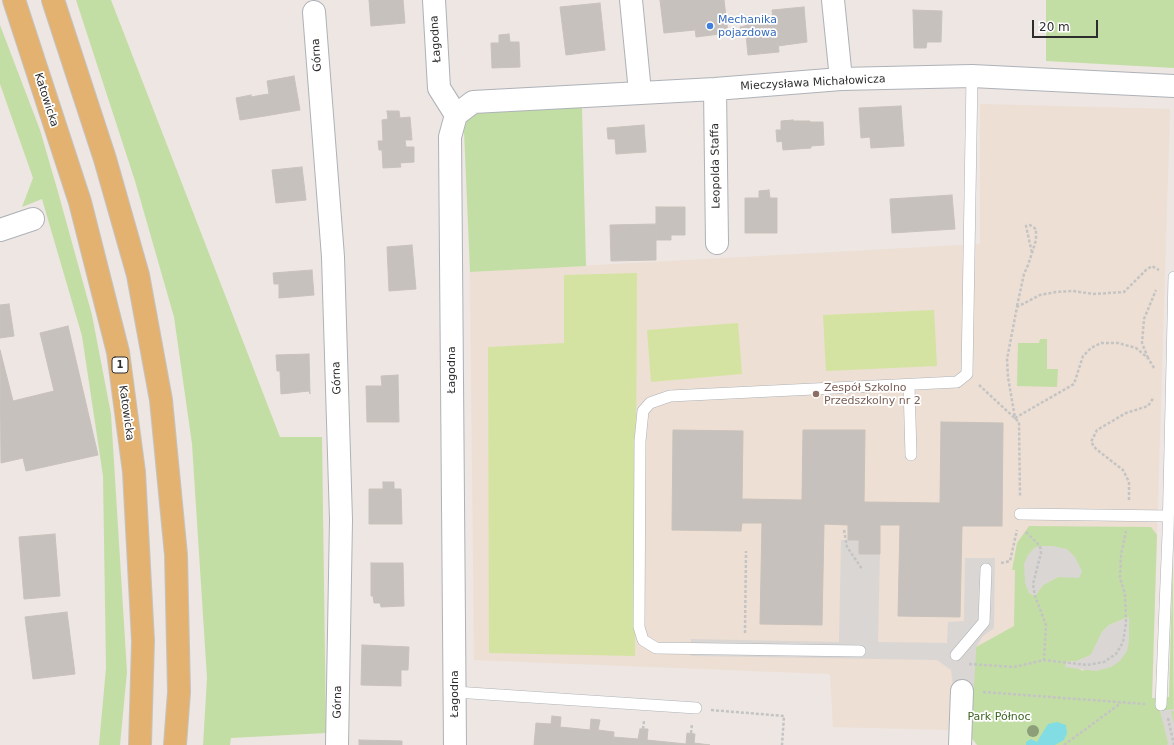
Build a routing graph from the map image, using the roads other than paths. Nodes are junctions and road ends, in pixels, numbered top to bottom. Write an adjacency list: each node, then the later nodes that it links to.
1 (14, 0): 28 (main road, Katowicka / 1)
2 (53, 0): 29 (main road)
3 (434, 0): 12 (street, Łagodna)
4 (631, 0): 11 (street)
5 (833, 0): 8 (street)
6 (314, 12): 30 (street, Górna)
7 (972, 76): 8 (street, Mieczysława Michałowicza); 9 (street, Mieczysława Michałowicza); 17 (lane)
8 (840, 79): 10 (street, Mieczysława Michałowicza)
9 (1174, 86)
10 (716, 89): 11 (street, Mieczysława Michałowicza); 15 (street, Leopolda Staffa)
11 (640, 92): 12 (street, Mieczysława Michałowicza)
12 (456, 115): 25 (street, Łagodna)
13 (33, 219): 14 (street)
14 (0, 230)
15 (717, 243)
16 (1174, 277): 19 (lane)
17 (909, 385): 18 (lane); 22 (lane)
18 (911, 455)
19 (1168, 516): 20 (lane); 26 (lane)
20 (1019, 519)
21 (986, 568): 23 (lane)
22 (860, 651)
23 (960, 659)
24 (962, 691): 32 (street)
25 (455, 692): 27 (lane); 31 (street, Łagodna)
26 (1161, 705)
27 (696, 708)
28 (140, 745)
29 (175, 745)
30 (337, 745)
31 (455, 745)
32 (960, 745)

